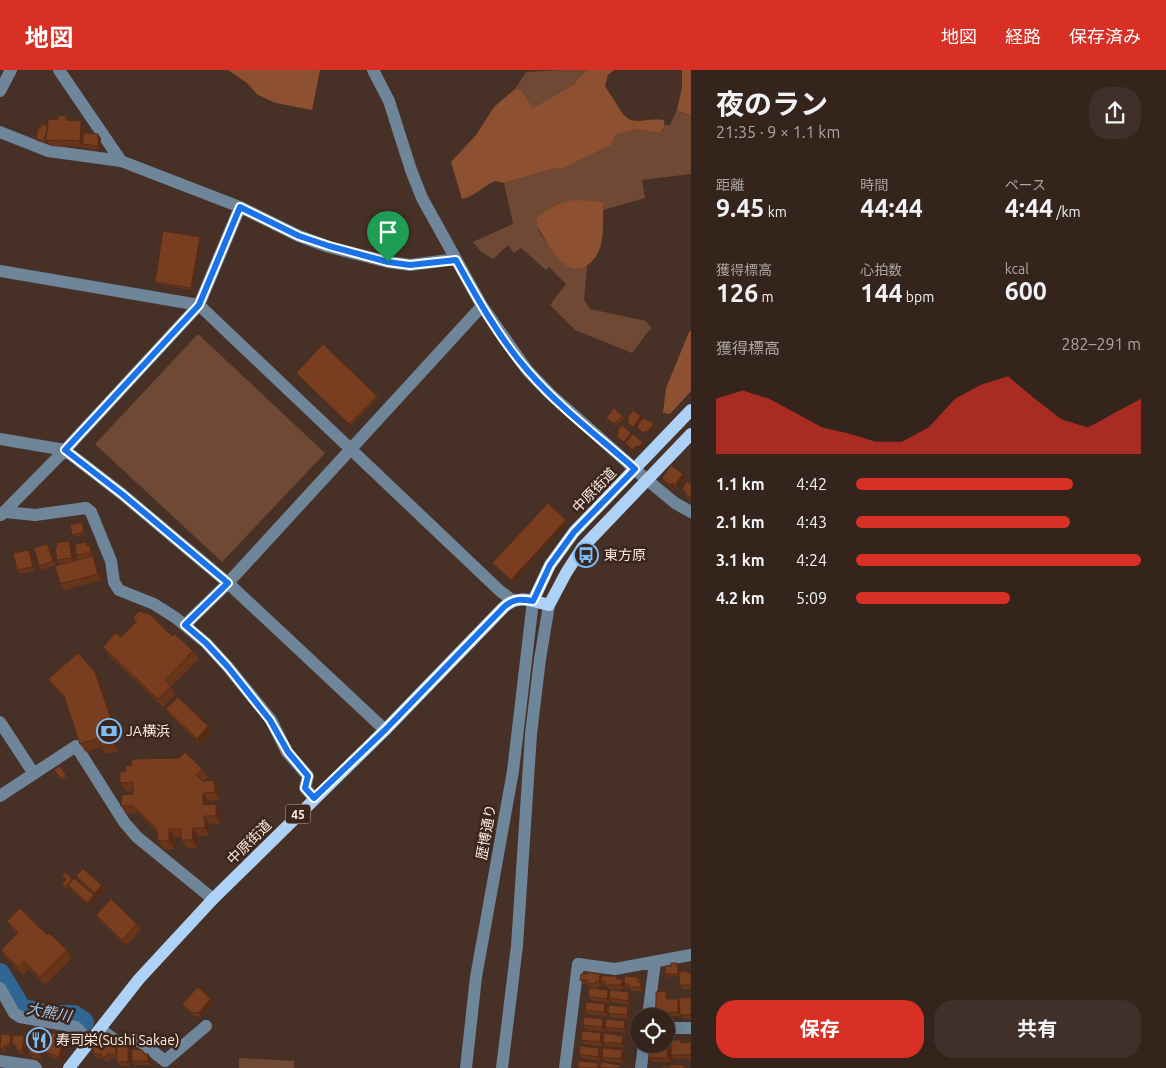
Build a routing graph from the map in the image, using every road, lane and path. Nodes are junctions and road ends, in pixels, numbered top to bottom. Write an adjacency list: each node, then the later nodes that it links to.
1 (11, 70): 4 (street)
2 (59, 70): 6 (street)
3 (373, 70): 8 (street)
4 (0, 91)
5 (0, 132): 6 (street)
6 (121, 160): 7 (street)
7 (240, 207): 8 (street); 10 (street)
8 (456, 260): 11 (street)
9 (0, 271): 10 (street)
10 (199, 305): 15 (street); 16 (street)
11 (482, 306): 15 (street); 17 (street)
12 (691, 410): 17 (main road, 中原街道)
13 (691, 434): 18 (main road)
14 (0, 439): 16 (street)
15 (350, 449): 21 (street); 22 (street)
16 (65, 450): 20 (street); 21 (street)
17 (635, 469): 18 (street); 23 (main road, 中原街道)
18 (646, 479): 19 (street); 24 (main road)
19 (691, 512)
20 (2, 514): 25 (street)
21 (228, 583): 25 (street); 27 (street)
22 (512, 600): 23 (main road); 27 (main road, 中原街道 / 45)
23 (533, 601): 24 (main road); 45 (street, 歴博通り)
24 (549, 604): 46 (street)
25 (185, 625): 30 (street)
26 (0, 722): 28 (street)
27 (385, 730): 30 (main road, 中原街道 / 45)
28 (34, 774): 29 (street); 31 (street)
29 (0, 796)
30 (314, 798): 31 (main road, 中原街道 / 45)
31 (213, 899): 39 (main road, 中原街道 / 45)
32 (691, 955): 33 (street)
33 (655, 962): 35 (street); 47 (street)
34 (0, 988): 40 (street)
35 (649, 1008)
36 (206, 1026): 39 (street)
37 (675, 1028): 38 (street)
38 (691, 1028)
39 (100, 1029): 40 (main road, 中原街道 / 45)
40 (90, 1042): 44 (main road, 中原街道 / 45)
41 (643, 1053): 48 (street)
42 (0, 1061): 43 (street)
43 (36, 1068)
44 (69, 1068)
45 (466, 1068)
46 (502, 1068)
47 (565, 1068)
48 (641, 1068)

